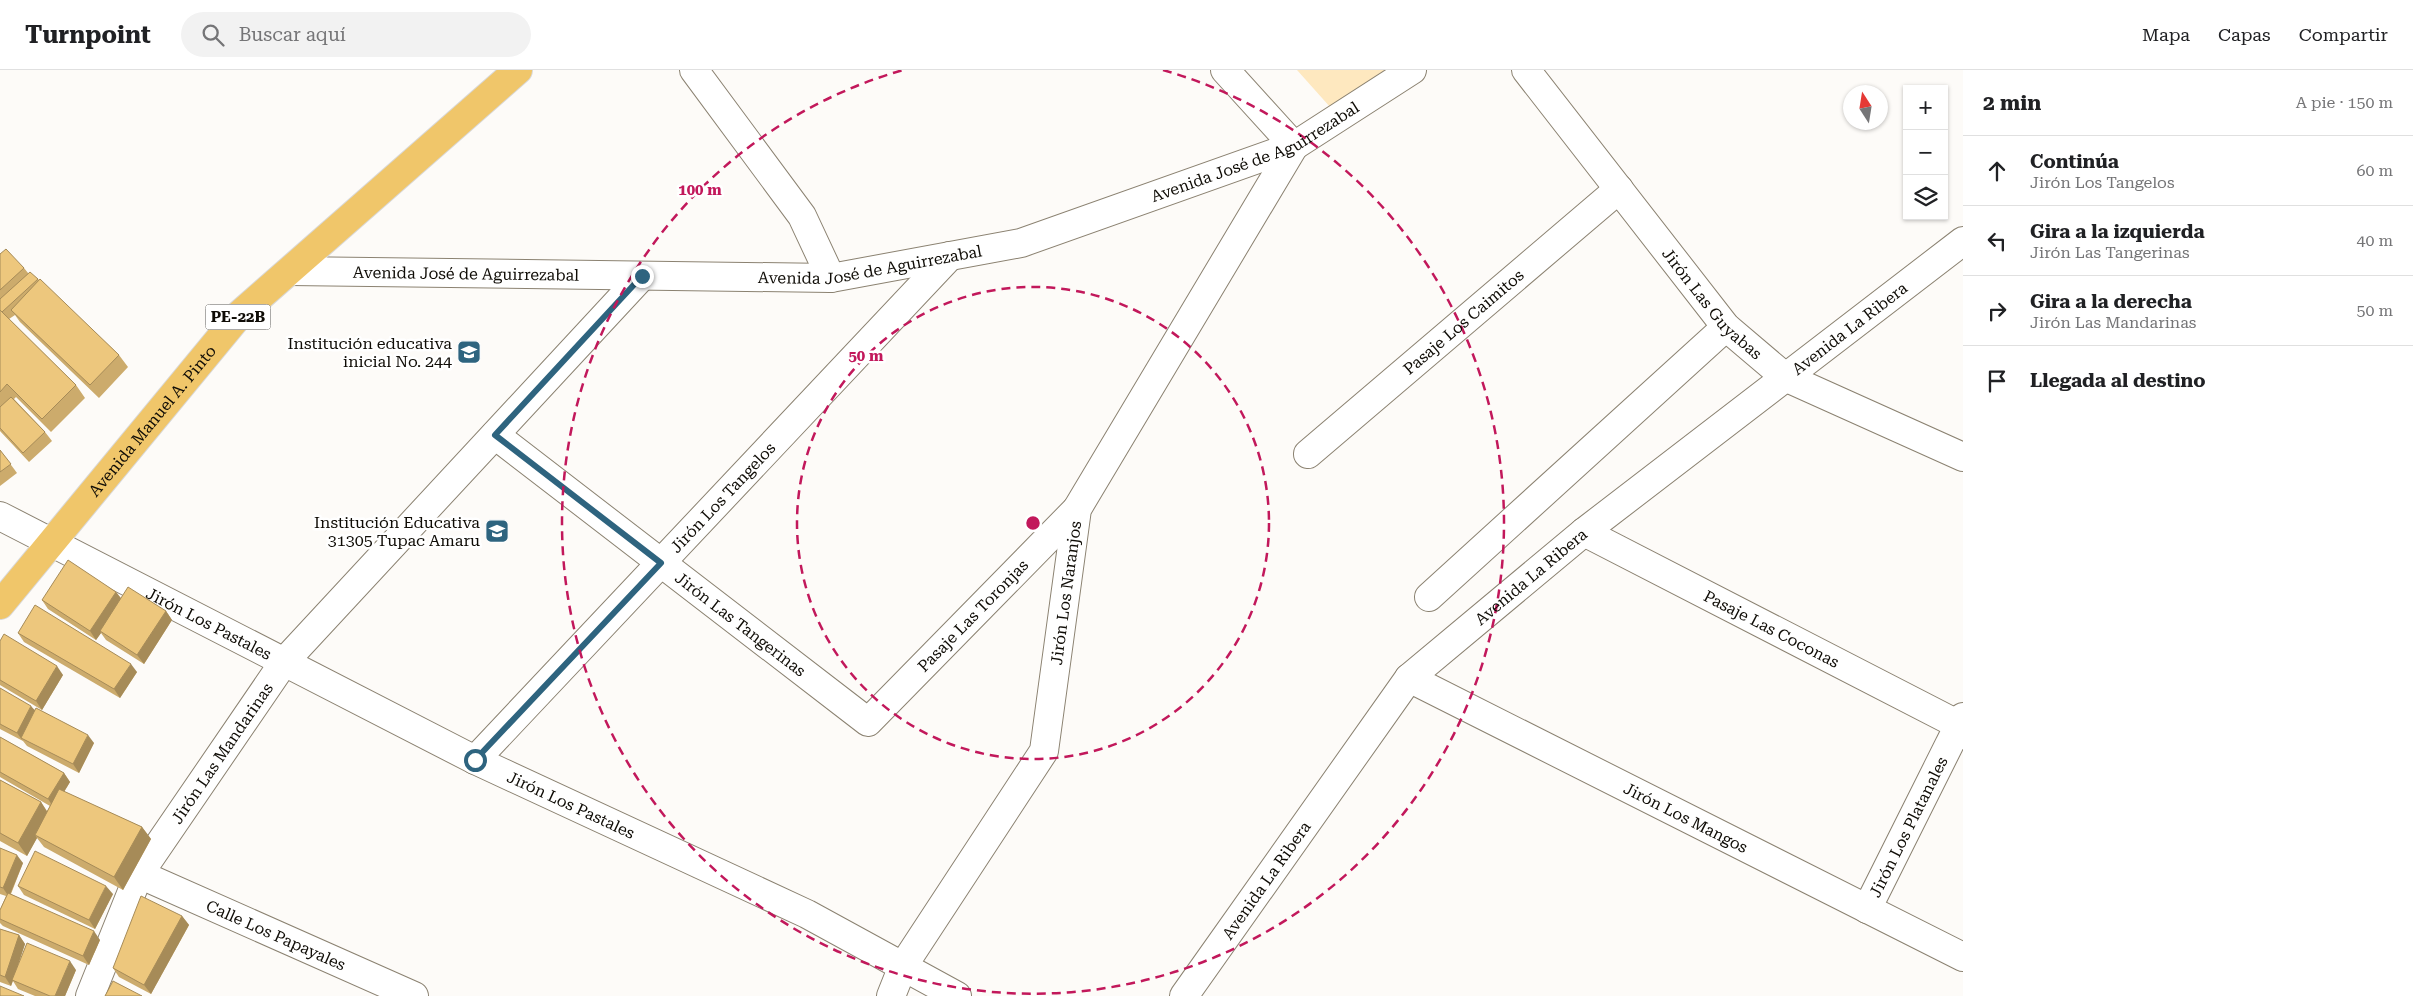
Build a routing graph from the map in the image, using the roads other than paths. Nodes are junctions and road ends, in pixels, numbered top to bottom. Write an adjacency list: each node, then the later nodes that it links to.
1 (518, 70): 10 (highway, Avenida Manuel A. Pinto / PE-22B)
2 (694, 70): 12 (street)
3 (1225, 70): 6 (street)
4 (1412, 70): 6 (street, Avenida José de Aguirrezabal)
5 (1526, 70): 7 (street, Jirón Las Guyabas)
6 (1294, 146): 9 (street, Avenida José de Aguirrezabal); 18 (street, Jirón Los Naranjos)
7 (1619, 189): 13 (street, Jirón Las Guyabas); 16 (street, Pasaje Los Caimitos)
8 (1963, 241): 14 (street, Avenida La Ribera)
9 (950, 256): 12 (street, Avenida José de Aguirrezabal); 22 (street, Jirón Los Tangelos)
10 (290, 271): 11 (street, Avenida José de Aguirrezabal); 21 (highway, Avenida Manuel A. Pinto / PE-22B)
11 (642, 276): 12 (street, Avenida José de Aguirrezabal); 15 (street, Jirón Las Mandarinas)
12 (831, 278)
13 (1726, 327): 14 (street, Jirón Las Guyabas); 23 (street)
14 (1786, 377): 17 (street, Jirón Las Guyabas); 20 (street, Avenida La Ribera)
15 (495, 435): 22 (street, Jirón Las Tangerinas); 25 (street, Jirón Las Mandarinas)
16 (1308, 454)
17 (1963, 458)
18 (1077, 509): 28 (street, Pasaje Las Toronjas); 33 (street, Jirón Los Naranjos)
19 (0, 516): 21 (street, Jirón Los Pastales)
20 (1584, 532): 26 (street, Avenida La Ribera); 27 (street, Pasaje Las Coconas)
21 (52, 543): 24 (highway, Avenida Manuel A. Pinto / PE-22B); 25 (street, Jirón Los Pastales)
22 (661, 563): 28 (street, Jirón Las Tangerinas); 29 (street, Jirón Los Tangelos)
23 (1428, 597)
24 (0, 605)
25 (284, 662): 29 (street, Jirón Los Pastales); 30 (street, Jirón Las Mandarinas)
26 (1408, 678): 31 (street, Jirón Los Mangos); 38 (street, Avenida La Ribera)
27 (1961, 721): 31 (street, Jirón Los Platanales)
28 (868, 722)
29 (475, 760): 33 (street, Jirón Los Pastales)
30 (139, 874): 34 (street, Jirón Las Mandarinas); 35 (street, Calle Los Papayales)
31 (1868, 909): 32 (street, Jirón Los Mangos)
32 (1963, 957)
33 (903, 966): 36 (street, Jirón Los Naranjos); 37 (street, Jirón Los Pastales)
34 (90, 996)
35 (414, 996)
36 (891, 996)
37 (957, 996)
38 (1184, 996)

